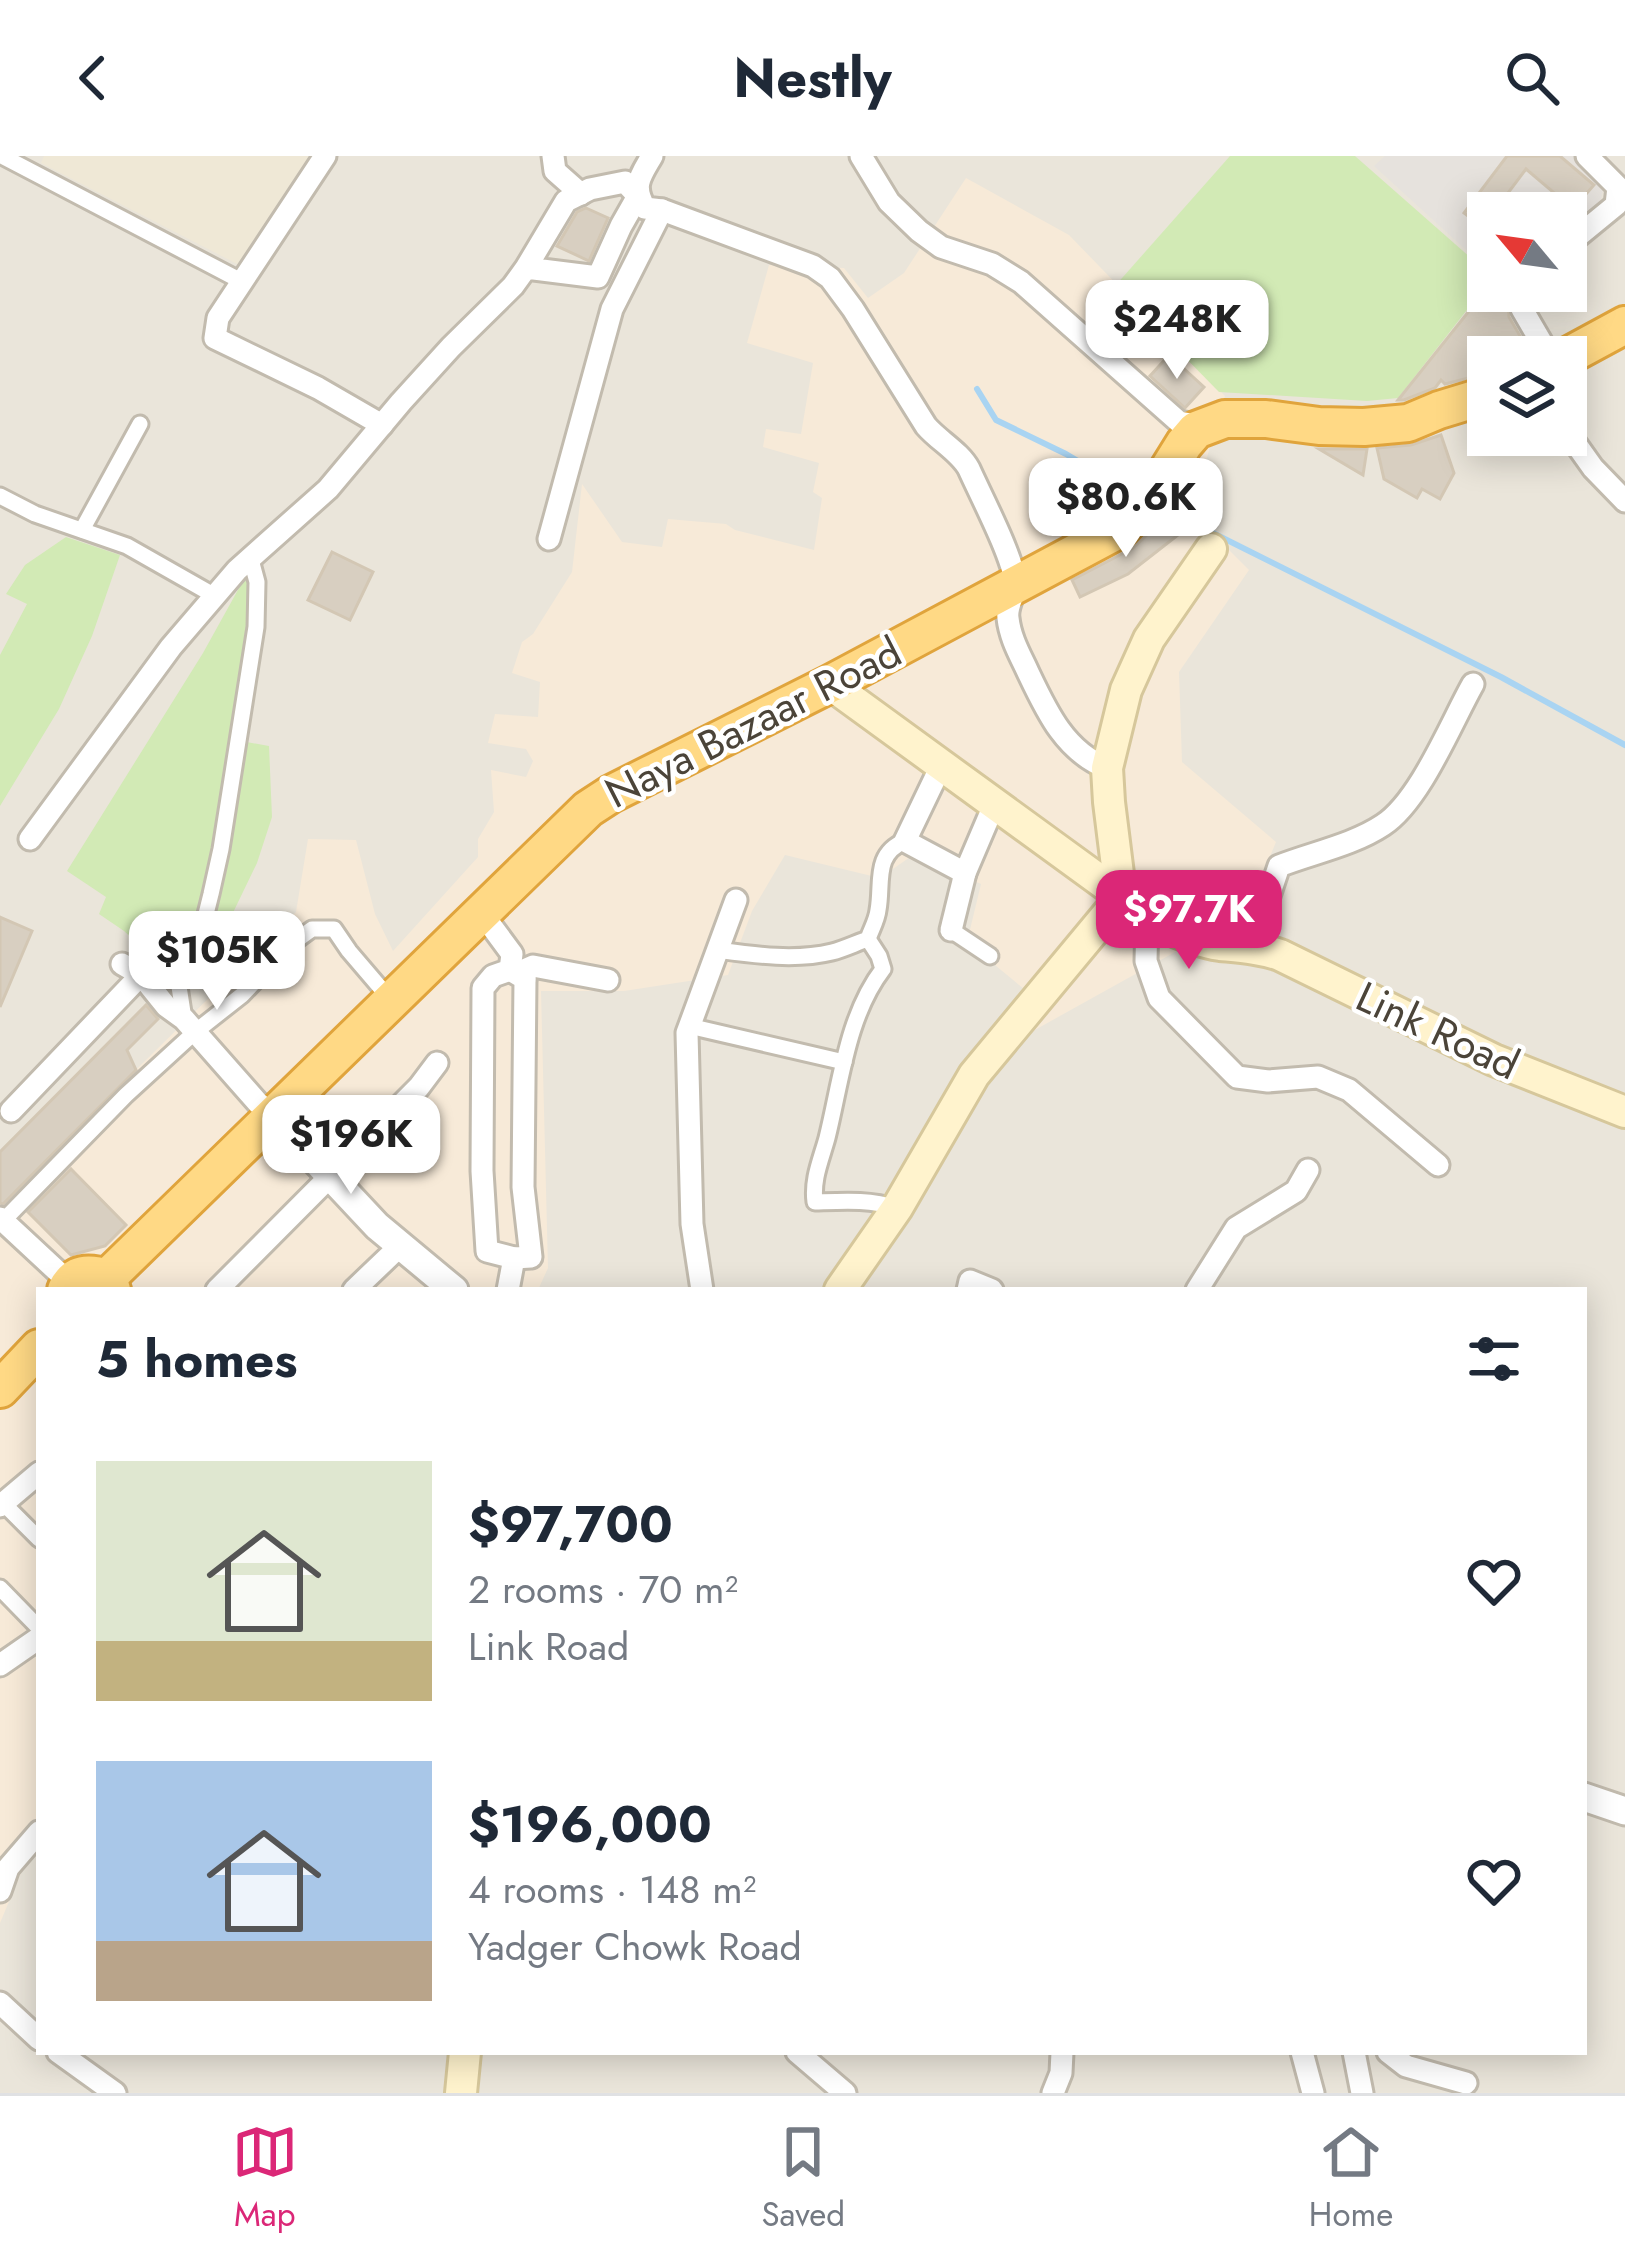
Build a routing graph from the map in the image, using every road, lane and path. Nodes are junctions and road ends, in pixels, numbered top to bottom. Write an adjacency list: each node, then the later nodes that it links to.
1 (2, 156): 12 (street)
2 (325, 156): 12 (street)
3 (553, 156): 7 (street)
4 (652, 156): 8 (street)
5 (861, 156): 18 (street)
6 (1587, 156): 10 (street)
7 (581, 194): 8 (street); 11 (street)
8 (638, 196): 9 (street); 11 (street)
9 (662, 210): 23 (street); 26 (street)
10 (1587, 229)
11 (526, 268): 17 (street)
12 (243, 282): 17 (street)
13 (1625, 325): 14 (highway)
14 (1587, 346)
15 (1467, 401): 18 (highway)
16 (140, 424): 22 (street)
17 (382, 425): 25 (street)
18 (1209, 427): 26 (highway, Naya Bazaar Road)
19 (1584, 456): 21 (street)
20 (0, 496): 22 (street)
21 (1625, 501)
22 (82, 530): 27 (street)
23 (548, 539)
24 (1211, 549): 31 (main road)
25 (250, 556): 27 (street); 47 (street)
26 (1016, 585): 28 (highway, Naya Bazaar Road); 31 (street)
27 (215, 596): 33 (street)
28 (830, 684): 30 (main road, Link Road); 38 (highway, Naya Bazaar Road)
29 (1473, 684): 41 (street)
30 (941, 766): 32 (main road, Link Road); 34 (street)
31 (1107, 768): 37 (main road)
32 (994, 805): 35 (street); 37 (main road, Link Road)
33 (30, 839)
34 (904, 841): 35 (street); 40 (street)
35 (965, 873): 39 (street)
36 (736, 900): 42 (street)
37 (1134, 907): 41 (main road, Link Road); 54 (street); 57 (main road)
38 (481, 912): 44 (street); 46 (highway, Naya Bazaar Road)
39 (951, 930): 43 (street)
40 (868, 939): 42 (street); 49 (street)
41 (1252, 946): 52 (main road, Link Road)
42 (717, 950): 48 (street)
43 (989, 956)
44 (518, 975): 45 (street); 60 (street); 60 (street)
45 (608, 980)
46 (391, 1000): 47 (street); 53 (highway, Naya Bazaar Road)
47 (190, 1025): 51 (street); 53 (street); 58 (street)
48 (689, 1026): 49 (street); 67 (street)
49 (844, 1062): 57 (street)
50 (437, 1063): 56 (street)
51 (10, 1111)
52 (1625, 1112)
53 (274, 1116): 56 (street); 61 (highway, Naya Bazaar Road)
54 (1438, 1165)
55 (1308, 1170): 62 (street)
56 (332, 1176): 59 (street); 63 (street)
57 (897, 1208): 68 (main road)
58 (2, 1220): 61 (street)
59 (400, 1246): 64 (street); 65 (street)
60 (514, 1258): 66 (street)
61 (88, 1285)
62 (1208, 1286)
63 (220, 1287)
64 (357, 1287)
65 (450, 1287)
66 (509, 1287)
67 (702, 1287)
68 (842, 1287)
69 (36, 1351): 70 (highway)
70 (0, 1389)
71 (36, 1476): 72 (street)
72 (2, 1505): 73 (street)
73 (36, 1537)
74 (0, 1588): 75 (street)
75 (36, 1625)
76 (36, 1640): 77 (street)
77 (0, 1665)
78 (1587, 1798): 79 (street)
79 (1625, 1811)
80 (36, 1835): 81 (street)
81 (0, 1891)
82 (0, 2003): 83 (street)
83 (36, 2035)
84 (62, 2055): 92 (street)
85 (465, 2055): 93 (main road)
86 (801, 2055): 94 (street)
87 (1062, 2055): 95 (street)
88 (1303, 2055): 96 (street)
89 (1355, 2055): 97 (street)
90 (1392, 2055): 91 (street)
91 (1466, 2084)
92 (115, 2093)
93 (461, 2093)
94 (845, 2093)
95 (1053, 2093)
96 (1313, 2093)
97 (1361, 2093)

